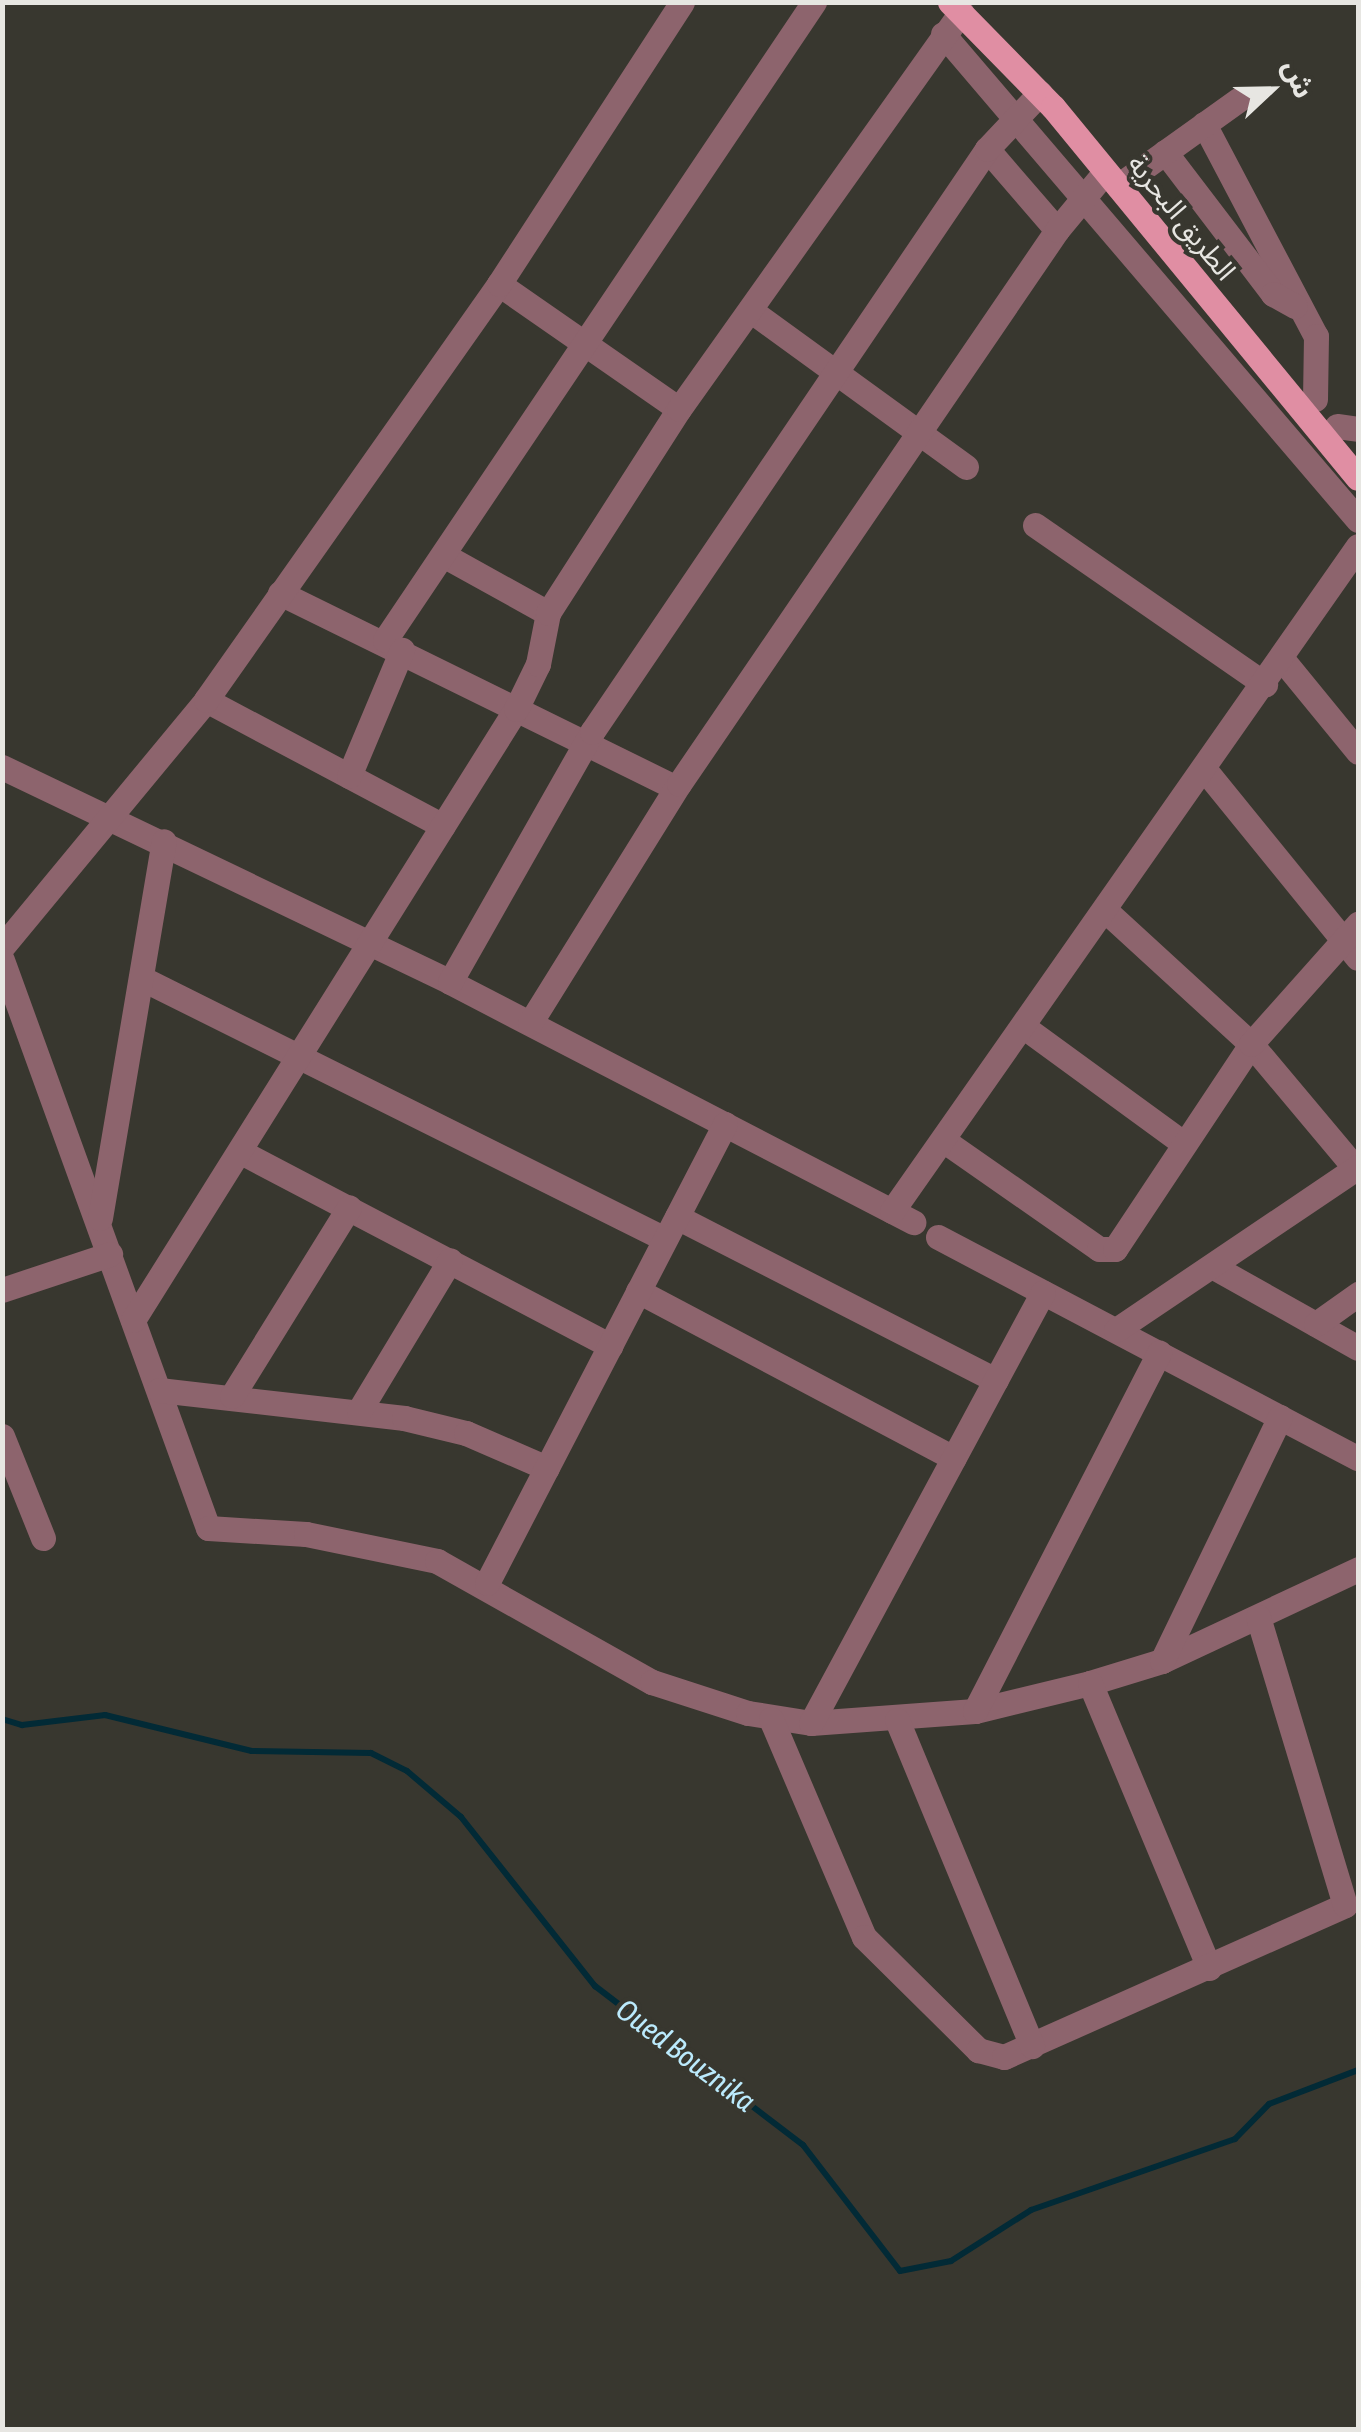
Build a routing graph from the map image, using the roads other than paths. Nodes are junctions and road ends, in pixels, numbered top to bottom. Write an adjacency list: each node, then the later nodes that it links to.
1 (682, 2): 14 (street)
2 (814, 2): 17 (street)
3 (962, 6): 4 (street); 5 (main road, الطريق البحرية); 11 (main road, الطريق البحرية)
4 (943, 34): 7 (street); 16 (street)
5 (1040, 93): 7 (street); 11 (main road, الطريق البحرية)
6 (1238, 100): 8 (street)
7 (1017, 118): 9 (street); 12 (street)
8 (1204, 124): 10 (street); 15 (street)
9 (987, 149): 13 (street); 18 (street)
10 (1164, 152): 11 (street); 15 (street)
11 (1118, 178): 12 (street); 19 (main road, الطريق البحرية); 25 (main road, الطريق البحرية)
12 (1086, 194): 13 (street); 26 (street)
13 (1058, 230): 22 (street)
14 (499, 284): 17 (street); 30 (street)
15 (1300, 306): 19 (street)
16 (750, 310): 18 (street); 20 (street)
17 (589, 346): 20 (street); 29 (street)
18 (837, 373): 22 (street); 37 (street)
19 (1315, 399): 21 (main road, الطريق البحرية)
20 (679, 409): 31 (street)
21 (1348, 428): 23 (main road, الطريق البحرية)
22 (918, 432): 24 (street); 42 (street)
23 (1358, 450)
24 (966, 466)
25 (1358, 478)
26 (1358, 520)
27 (1035, 526): 34 (street)
28 (1358, 546): 33 (street)
29 (444, 556): 31 (street); 32 (street)
30 (280, 592): 32 (street); 35 (street)
31 (548, 614): 36 (street)
32 (393, 645): 36 (street); 41 (street)
33 (1282, 659): 34 (street); 38 (street)
34 (1265, 684): 40 (street)
35 (206, 700): 41 (street); 43 (street)
36 (516, 710): 37 (street); 44 (street)
37 (586, 744): 42 (street); 52 (street)
38 (1358, 752)
39 (2, 767): 43 (street)
40 (1205, 770): 46 (street); 47 (street)
41 (349, 776): 44 (street)
42 (676, 788): 53 (street)
43 (112, 816): 45 (street); 49 (street)
44 (443, 826): 48 (street)
45 (164, 841): 48 (street); 51 (street)
46 (1107, 912): 54 (street); 55 (street)
47 (1353, 940): 55 (street)
48 (373, 944): 52 (street); 56 (street)
49 (2, 947)
50 (2, 960): 63 (street)
51 (141, 978): 56 (street); 63 (street)
52 (450, 982): 53 (street)
53 (530, 1024): 57 (street)
54 (1024, 1027): 58 (street); 59 (street)
55 (1251, 1044): 59 (street); 61 (street)
56 (302, 1056): 60 (street); 64 (street)
57 (725, 1124): 58 (street); 64 (street)
58 (943, 1140): 59 (street)
59 (1184, 1142)
60 (243, 1153): 62 (street); 73 (street)
61 (1358, 1168): 68 (street)
62 (348, 1207): 67 (street); 81 (street)
63 (99, 1223): 66 (street)
64 (671, 1228): 70 (street); 79 (street)
65 (938, 1237): 71 (street)
66 (110, 1254): 69 (street); 73 (street)
67 (450, 1260): 76 (street); 82 (street)
68 (1212, 1266): 74 (street); 75 (street)
69 (2, 1290)
70 (638, 1291): 76 (street); 85 (street)
71 (1043, 1292): 75 (street); 79 (street)
72 (1358, 1294): 74 (street)
73 (134, 1320): 80 (street)
74 (1316, 1324): 77 (street)
75 (1116, 1330): 78 (street)
76 (610, 1346): 87 (street)
77 (1358, 1348)
78 (1159, 1353): 83 (street); 94 (street)
79 (996, 1380): 85 (street)
80 (158, 1390): 81 (street); 90 (street)
81 (232, 1396): 82 (street)
82 (359, 1410): 87 (street)
83 (1280, 1416): 86 (street); 92 (street)
84 (2, 1436): 88 (street)
85 (954, 1458): 97 (street)
86 (1358, 1458)
87 (547, 1468): 90 (street)
88 (43, 1538)
89 (1358, 1569): 91 (street)
90 (488, 1583): 95 (street)
91 (1258, 1617): 92 (street); 98 (street)
92 (1162, 1661): 93 (street)
93 (1090, 1683): 94 (street); 98 (street)
94 (976, 1711): 96 (street)
95 (772, 1719): 97 (street); 99 (street)
96 (897, 1720): 97 (street); 99 (street)
97 (811, 1724)
98 (1209, 1968): 99 (street)
99 (1032, 2046)

